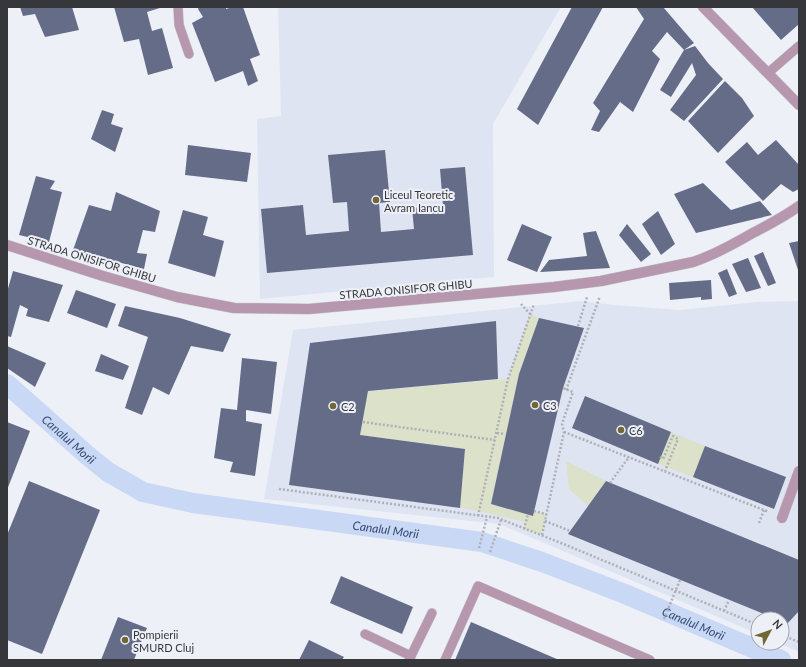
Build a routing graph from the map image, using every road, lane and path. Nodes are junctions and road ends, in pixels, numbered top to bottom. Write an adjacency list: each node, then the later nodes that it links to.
1 (178, 7): 4 (lane)
2 (702, 7): 5 (street)
3 (799, 46): 5 (lane)
4 (189, 54)
5 (768, 73): 6 (street)
6 (799, 105)
7 (799, 206): 8 (street, STRADA ONISIFOR GHIBU)
8 (7, 245)
9 (603, 290): 16 (path)
10 (589, 292): 14 (path)
11 (536, 298): 13 (path)
12 (517, 300): 13 (path)
13 (530, 314): 17 (path)
14 (578, 326)
15 (363, 422): 19 (path)
16 (564, 432): 20 (path); 29 (path)
17 (497, 433): 18 (path); 19 (path)
18 (506, 434)
19 (495, 440): 30 (path)
20 (629, 457): 22 (path); 24 (path)
21 (660, 458): 22 (path)
22 (665, 471): 26 (path)
23 (799, 471): 32 (street)
24 (610, 483)
25 (279, 489): 30 (path)
26 (764, 510): 32 (path); 35 (path)
27 (534, 511): 29 (path)
28 (528, 514): 36 (path)
29 (546, 514): 34 (path)
30 (478, 516): 31 (path)
31 (488, 517): 33 (path); 39 (path)
32 (782, 518)
33 (501, 520): 36 (path); 40 (path)
34 (545, 521): 37 (path); 38 (path)
35 (759, 523)
36 (524, 529): 38 (path)
37 (570, 531)
38 (542, 536): 42 (path)
39 (479, 548)
40 (490, 552)
41 (680, 580): 42 (path)
42 (676, 591): 44 (path); 46 (path)
43 (729, 600): 44 (path)
44 (724, 611): 47 (path)
45 (432, 613): 49 (lane)
46 (664, 619)
47 (750, 622)
48 (365, 634): 49 (lane)
49 (410, 658)
50 (445, 660): 51 (lane)
51 (650, 660)

